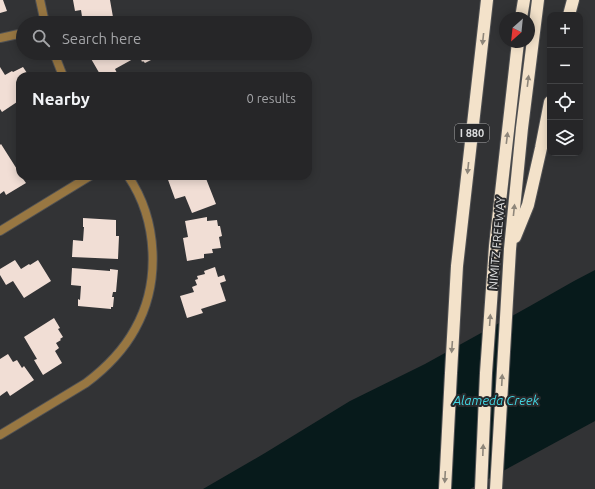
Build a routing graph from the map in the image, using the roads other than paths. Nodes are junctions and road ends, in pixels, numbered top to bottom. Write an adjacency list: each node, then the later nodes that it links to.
1 (40, 0): 8 (street)
2 (487, 0): 20 (highway, I 880, one-way to 20)
3 (524, 0): 6 (highway)
4 (538, 0): 18 (highway, NIMITZ FREEWAY, one-way to 4)
5 (573, 0): 7 (highway)
6 (522, 12)
7 (570, 12)
8 (43, 16)
9 (16, 35): 10 (street)
10 (0, 38)
11 (517, 48): 21 (highway, I 880, one-way to 11)
12 (57, 60): 13 (street)
13 (61, 72)
14 (547, 117): 18 (highway)
15 (83, 180): 17 (street)
16 (130, 180): 19 (street)
17 (0, 231)
18 (510, 249): 22 (highway, NIMITZ FREEWAY, one-way to 18)
19 (0, 434)
20 (445, 489)
21 (481, 489)
22 (496, 489)

